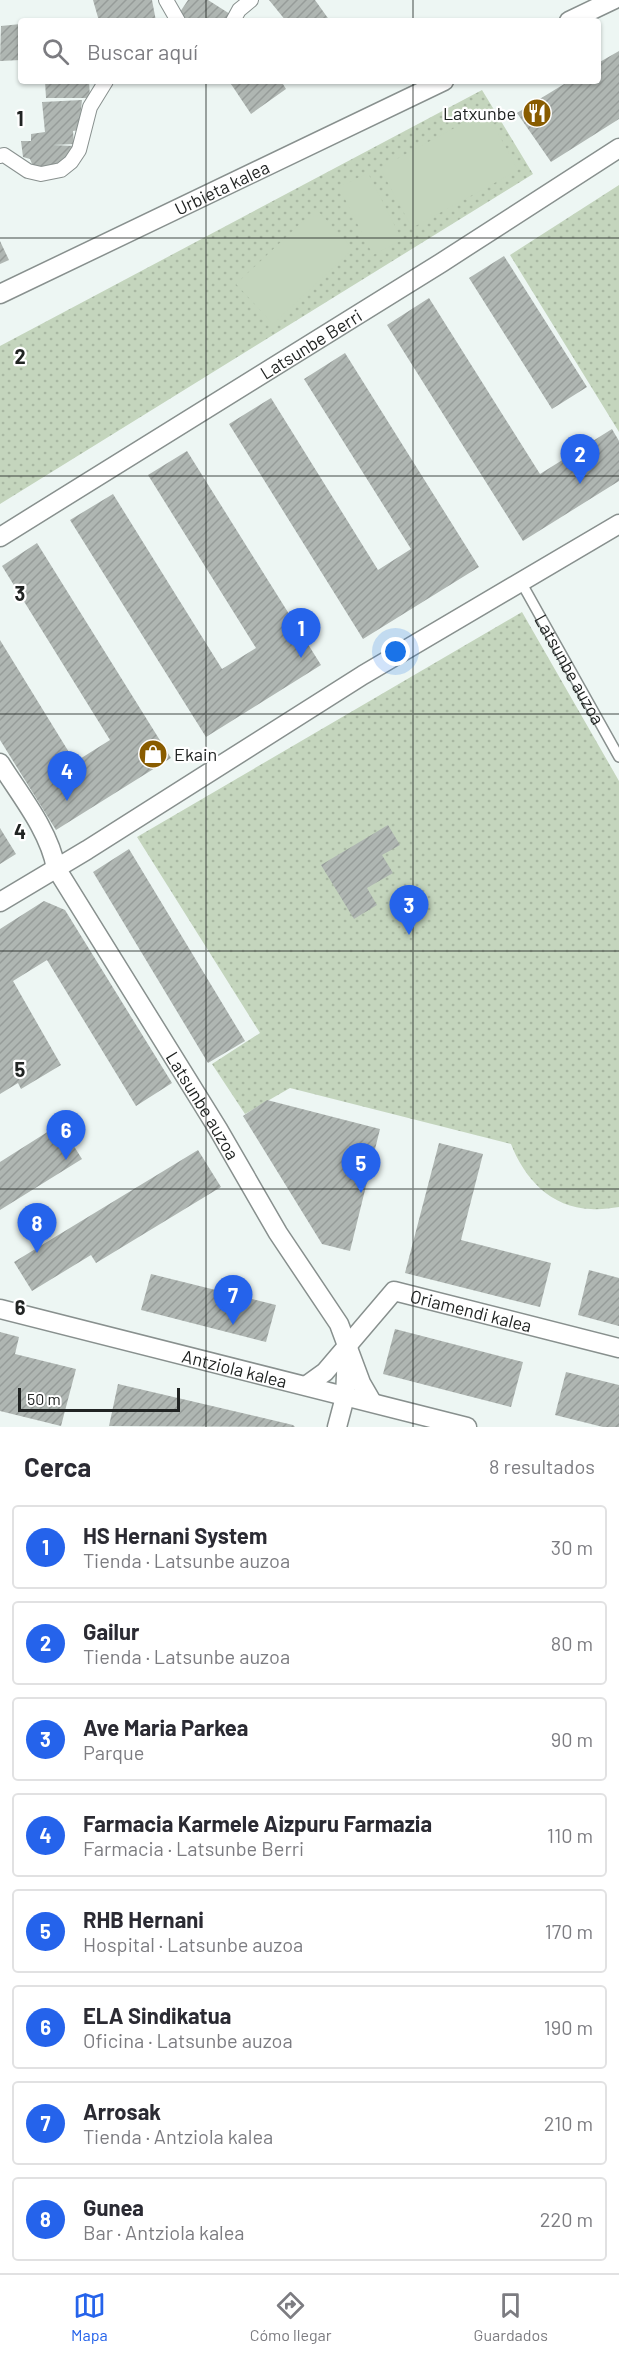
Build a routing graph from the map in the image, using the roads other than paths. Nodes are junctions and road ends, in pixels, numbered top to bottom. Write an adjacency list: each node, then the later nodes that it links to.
1 (166, 0): 4 (street)
2 (251, 0): 5 (street)
3 (613, 0): 6 (street)
4 (176, 18)
5 (234, 18)
6 (575, 18)
7 (104, 84): 10 (street)
8 (438, 84): 11 (street, Urbieta kalea)
9 (619, 148): 13 (street, Latsunbe Berri)
10 (0, 156)
11 (0, 294)
12 (619, 524): 14 (street)
13 (0, 537)
14 (521, 582): 15 (lane, Latsunbe auzoa); 17 (street)
15 (619, 757)
16 (0, 763): 17 (street)
17 (56, 868): 18 (street); 20 (street, Latsunbe auzoa)
18 (0, 902)
19 (0, 1308): 22 (street, Antziola kalea)
20 (347, 1345): 21 (street, Oriamendi kalea); 22 (street); 23 (street); 24 (street, Latsunbe auzoa)
21 (619, 1348)
22 (307, 1385): 23 (street, Antziola kalea)
23 (345, 1397): 24 (street, Antziola kalea); 25 (street)
24 (372, 1402): 26 (street, Antziola kalea)
25 (336, 1427)
26 (467, 1427)

